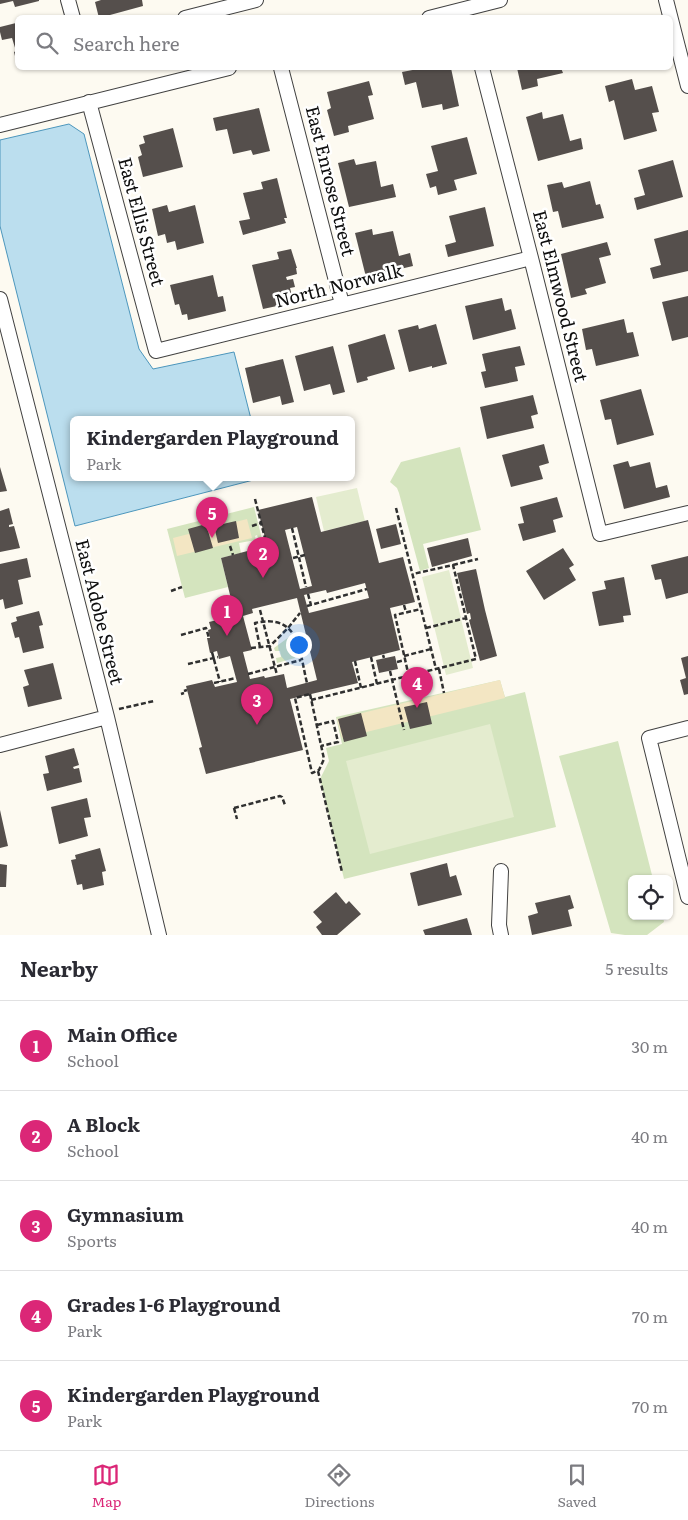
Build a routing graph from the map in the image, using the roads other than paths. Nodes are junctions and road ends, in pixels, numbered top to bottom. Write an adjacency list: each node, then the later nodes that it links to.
1 (68, 0): 6 (street)
2 (256, 0): 7 (street)
3 (500, 0): 5 (street)
4 (666, 0): 9 (street)
5 (464, 9): 8 (street)
6 (72, 15)
7 (197, 15)
8 (441, 15)
9 (670, 15)
10 (673, 27): 14 (street)
11 (221, 70): 15 (street)
12 (282, 70): 19 (street, East Enrose Street)
13 (483, 70): 17 (street, East Elmwood Street)
14 (688, 86)
15 (89, 102): 16 (street); 20 (street, East Ellis Street)
16 (0, 125)
17 (531, 258): 19 (street, North Norwalk); 21 (street, East Elmwood Street)
18 (0, 299): 22 (street, East Adobe Street)
19 (342, 304): 20 (street, North Norwalk)
20 (156, 351)
21 (688, 513)
22 (107, 718): 24 (street); 27 (street, East Adobe Street)
23 (688, 728): 26 (street)
24 (0, 745)
25 (501, 871): 28 (street)
26 (688, 897)
27 (159, 935)
28 (502, 935)

